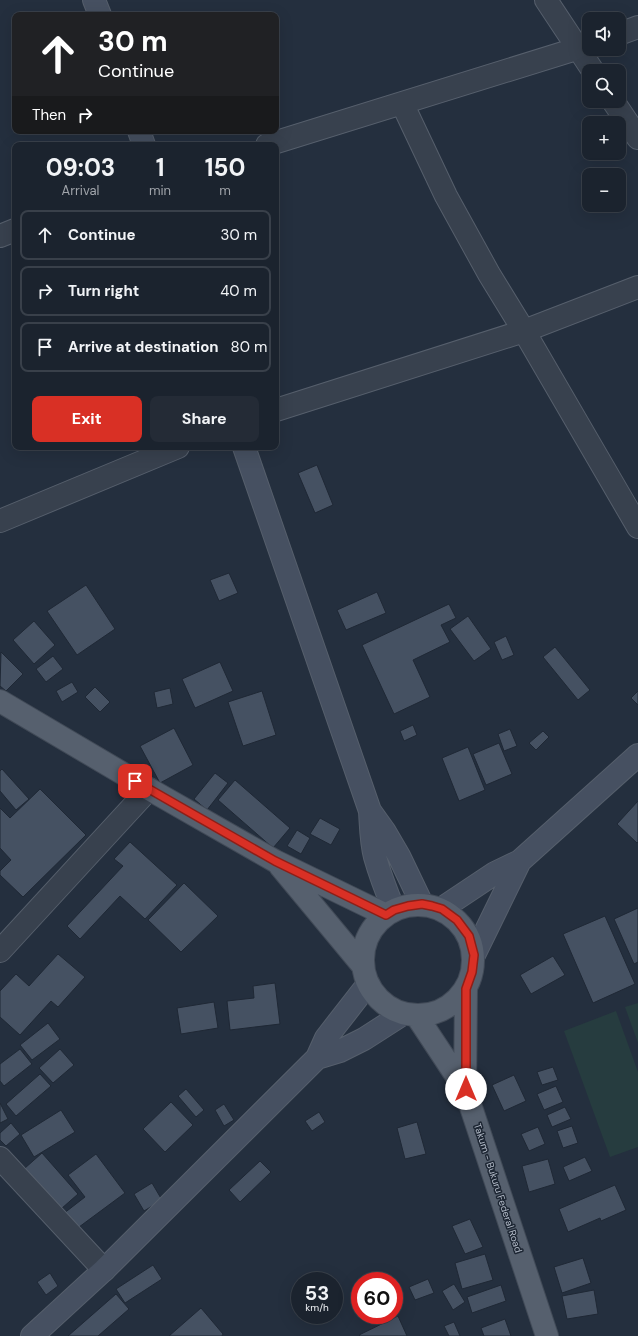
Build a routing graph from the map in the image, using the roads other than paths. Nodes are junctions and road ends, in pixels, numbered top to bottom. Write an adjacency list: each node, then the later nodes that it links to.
1 (94, 0): 3 (main road)
2 (546, 0): 6 (street)
3 (99, 12)
4 (638, 27): 5 (street)
5 (626, 31)
6 (582, 45)
7 (582, 48): 8 (street)
8 (402, 103): 11 (street); 15 (street)
9 (618, 108): 10 (street)
10 (638, 138)
11 (277, 142)
12 (12, 231): 13 (street)
13 (0, 236)
14 (638, 287): 15 (street)
15 (524, 331): 16 (street); 20 (street)
16 (279, 409)
17 (171, 450): 19 (street)
18 (245, 450): 24 (main road)
19 (0, 521)
20 (638, 527)
21 (0, 701): 23 (main road)
22 (638, 755): 26 (main road)
23 (149, 789): 25 (main road); 29 (street)
24 (370, 811): 27 (main road); 28 (main road)
25 (275, 861): 28 (main road); 31 (main road)
26 (520, 861): 27 (main road); 30 (main road)
27 (432, 907): 28 (main road); 30 (main road)
28 (390, 912): 31 (main road)
29 (0, 951)
30 (474, 955): 32 (main road)
31 (365, 975): 33 (main road); 34 (main road)
32 (466, 989): 33 (main road); 35 (main road, Takum - Bukuru Federal Road)
33 (410, 1015): 34 (main road); 35 (main road)
34 (317, 1058): 37 (main road)
35 (466, 1089): 39 (main road, Takum - Bukuru Federal Road)
36 (0, 1158): 37 (street)
37 (104, 1270): 38 (main road)
38 (32, 1336)
39 (548, 1336)

